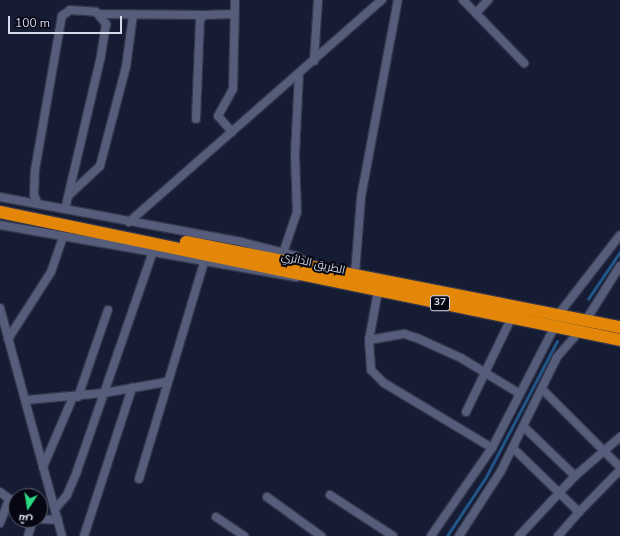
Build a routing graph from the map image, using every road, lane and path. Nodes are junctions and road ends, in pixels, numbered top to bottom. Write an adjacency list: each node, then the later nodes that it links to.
1 (235, 0): 9 (street)
2 (318, 0): 12 (street)
3 (380, 0): 12 (street)
4 (398, 0): 33 (street)
5 (464, 0): 7 (street)
6 (488, 0): 7 (street)
7 (476, 13): 13 (street)
8 (101, 14): 10 (street); 17 (street); 19 (street)
9 (235, 14): 11 (street); 16 (street)
10 (133, 15): 11 (street); 17 (street)
11 (203, 15): 15 (street)
12 (314, 60): 14 (street)
13 (524, 63)
14 (300, 74): 16 (street); 28 (street)
15 (196, 119)
16 (232, 132): 23 (street)
17 (70, 194): 21 (street)
18 (0, 197): 19 (street)
19 (38, 204): 21 (street)
20 (0, 205): 29 (highway, الطريق الدائري / 37)
21 (65, 210): 23 (street)
22 (0, 212): 29 (highway, الطريق الدائري / 37)
23 (130, 222): 28 (street)
24 (0, 225): 26 (street)
25 (620, 235): 38 (street)
26 (63, 236): 27 (street); 43 (street)
27 (152, 254): 30 (street); 50 (street)
28 (282, 256): 29 (highway, الطريق الدائري / 37); 32 (highway, الطريق الدائري / 37)
29 (262, 260): 32 (highway, الطريق الدائري / 37)
30 (204, 264): 32 (street); 47 (street)
31 (620, 266): 39 (street)
32 (309, 270): 33 (highway, الطريق الدائري / 37); 34 (highway, الطريق الدائري / 37)
33 (355, 274): 38 (highway, الطريق الدائري / 37)
34 (378, 291): 37 (highway, الطريق الدائري / 37); 44 (street)
35 (0, 308): 40 (street)
36 (108, 310): 52 (street)
37 (512, 317): 38 (highway, الطريق الدائري / 37); 46 (street)
38 (556, 320): 39 (highway, الطريق الدائري / 37); 42 (highway, الطريق الدائري / 37); 51 (street)
39 (586, 320): 41 (highway, الطريق الدائري / 37)
40 (2, 327): 43 (street)
41 (620, 327)
42 (580, 332): 45 (highway, الطريق الدائري / 37); 49 (street)
43 (8, 339): 53 (street)
44 (369, 340): 46 (street); 57 (street)
45 (620, 340)
46 (485, 373): 51 (street); 54 (street)
47 (166, 382): 48 (street); 64 (street)
48 (132, 388): 50 (street); 79 (street)
49 (543, 390): 55 (street); 59 (street)
50 (104, 393): 52 (street); 71 (street)
51 (520, 394): 57 (street)
52 (76, 397): 53 (street); 60 (street)
53 (26, 400): 60 (street)
54 (466, 412)
55 (524, 427): 58 (street); 63 (street)
56 (620, 437): 59 (street)
57 (492, 448): 83 (street)
58 (514, 448): 66 (street); 77 (street)
59 (604, 451): 61 (street); 63 (street)
60 (43, 466): 71 (street)
61 (620, 467)
62 (620, 470): 72 (street)
63 (575, 476): 66 (street)
64 (139, 479)
65 (0, 492): 69 (street)
66 (560, 492): 72 (street); 84 (street)
67 (330, 495): 82 (street)
68 (267, 497): 81 (street)
69 (8, 498)
70 (8, 502): 76 (street)
71 (54, 509): 75 (street)
72 (579, 512): 85 (street)
73 (216, 517): 80 (street)
74 (48, 520): 75 (street)
75 (58, 520): 78 (street)
76 (0, 523)
77 (464, 534)
78 (62, 536)
79 (84, 536)
80 (244, 536)
81 (321, 536)
82 (393, 536)
83 (431, 536)
84 (519, 536)
85 (558, 536)

